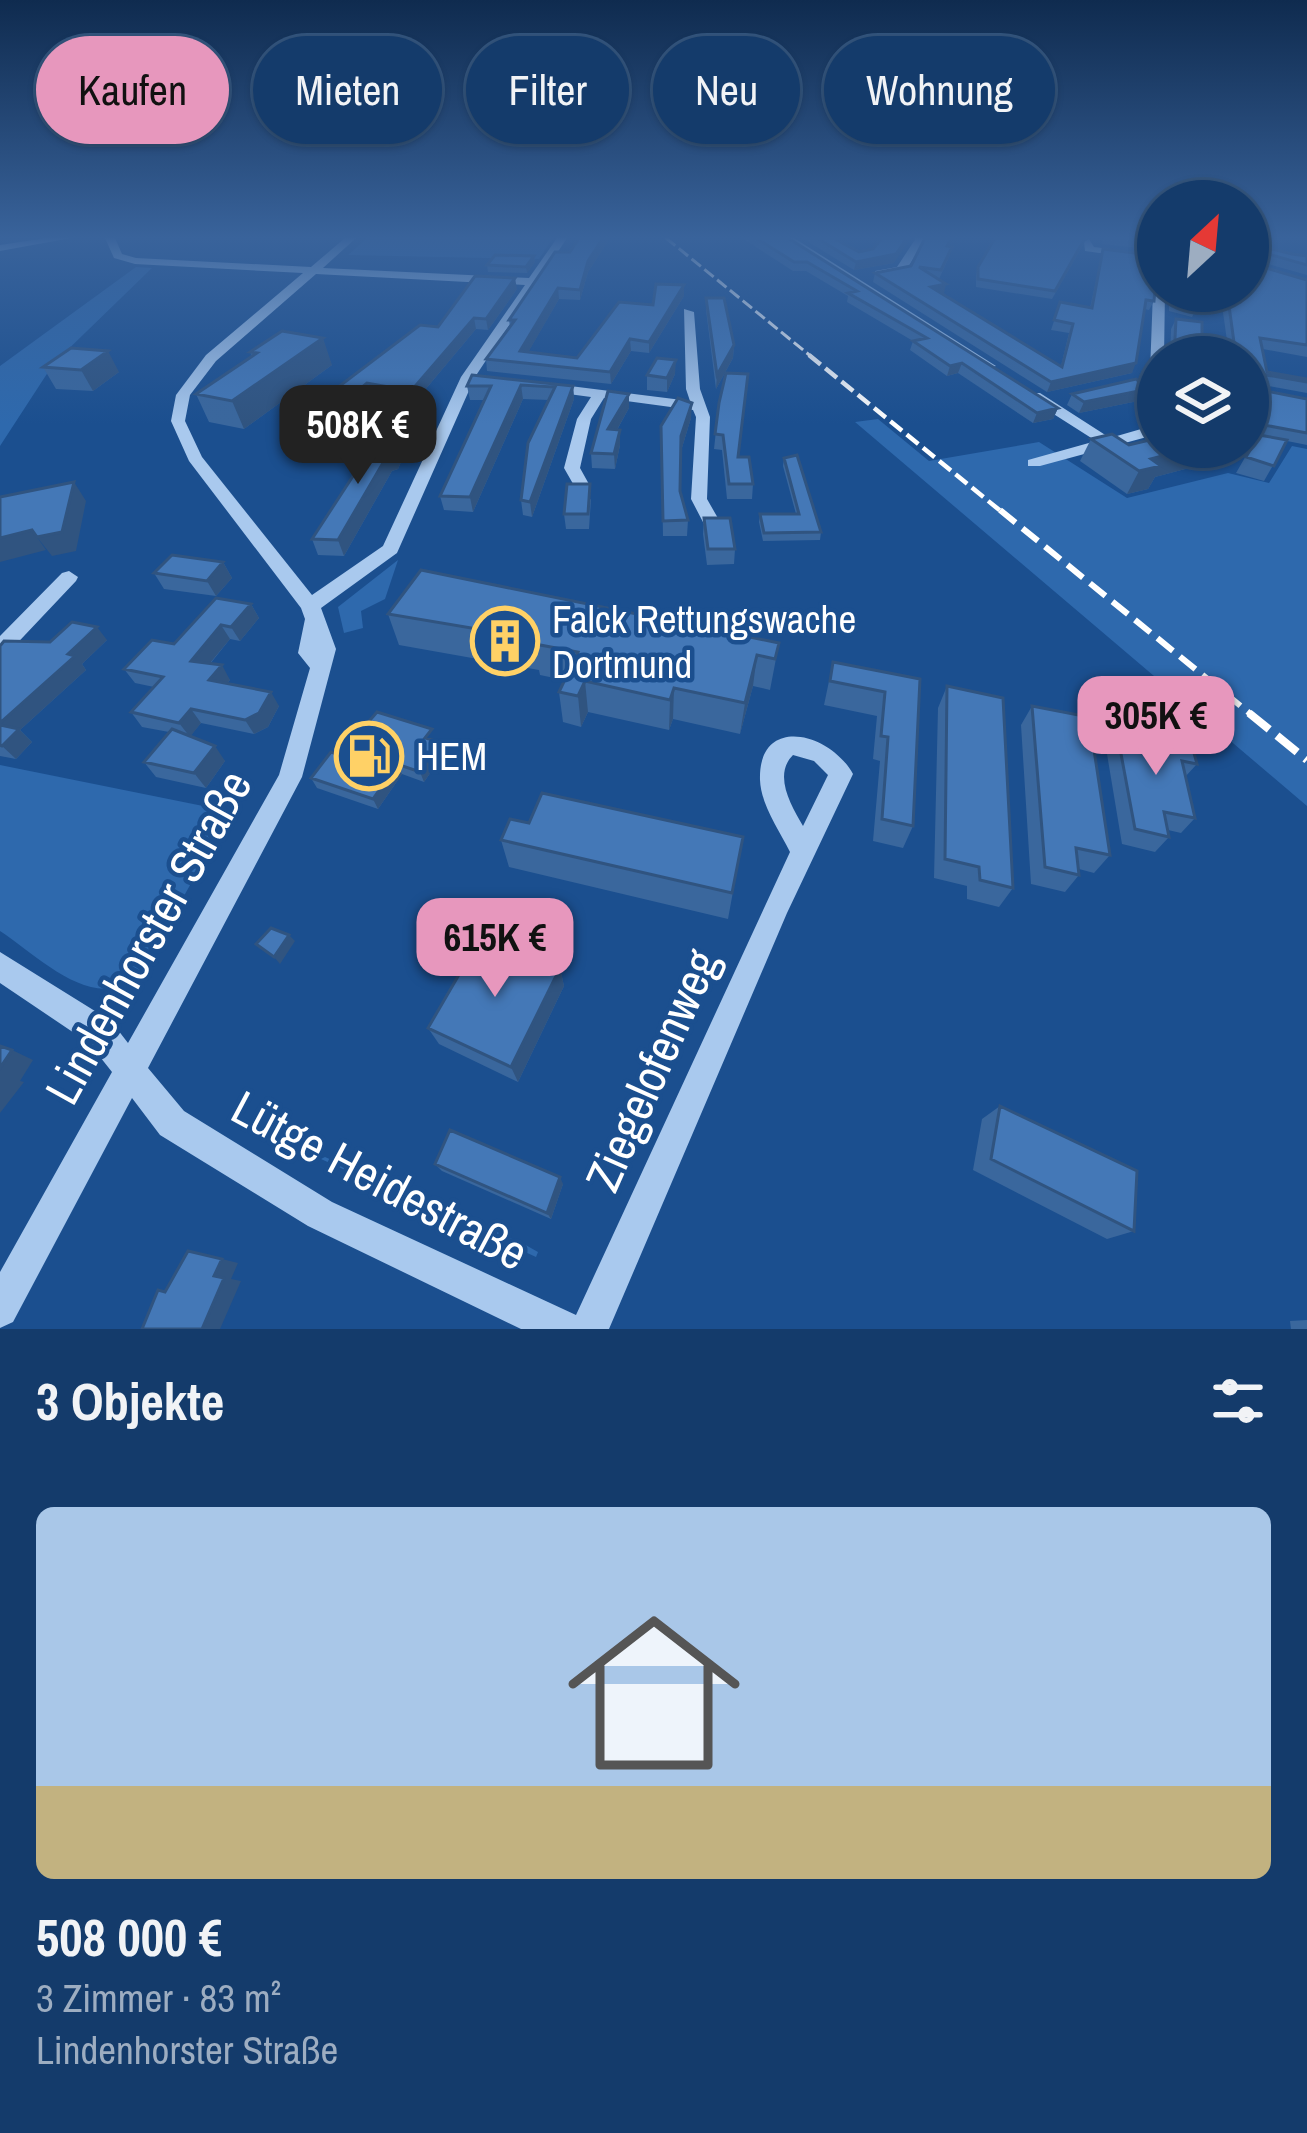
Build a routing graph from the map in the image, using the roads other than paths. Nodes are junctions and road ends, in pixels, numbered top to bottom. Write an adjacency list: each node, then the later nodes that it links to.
1 (279, 300): 24 (street)
2 (521, 300): 9 (street)
3 (888, 300): 10 (street)
4 (1158, 312): 6 (street)
5 (688, 313): 17 (street)
6 (1158, 318): 7 (street); 8 (street)
7 (1175, 321)
8 (1156, 336)
9 (468, 376): 11 (street); 24 (street)
10 (1006, 377)
11 (497, 380)
12 (518, 383): 14 (street)
13 (1025, 389): 16 (street)
14 (600, 393): 17 (street); 21 (street)
15 (1070, 396): 16 (street)
16 (1044, 402): 19 (street)
17 (699, 406): 22 (street)
18 (1137, 436): 19 (street)
19 (1110, 444): 20 (street)
20 (1034, 463)
21 (581, 486)
22 (710, 520)
23 (69, 577): 25 (street)
24 (312, 613): 28 (street, Lindenhorster Straße)
25 (0, 649)
26 (802, 850): 31 (street, Ziegelofenweg)
27 (0, 966): 28 (street, Lütge Heidestraße)
28 (128, 1074): 29 (street, Lindenhorster Straße); 30 (street, Lütge Heidestraße)
29 (0, 1309)
30 (563, 1329)
31 (590, 1329)

